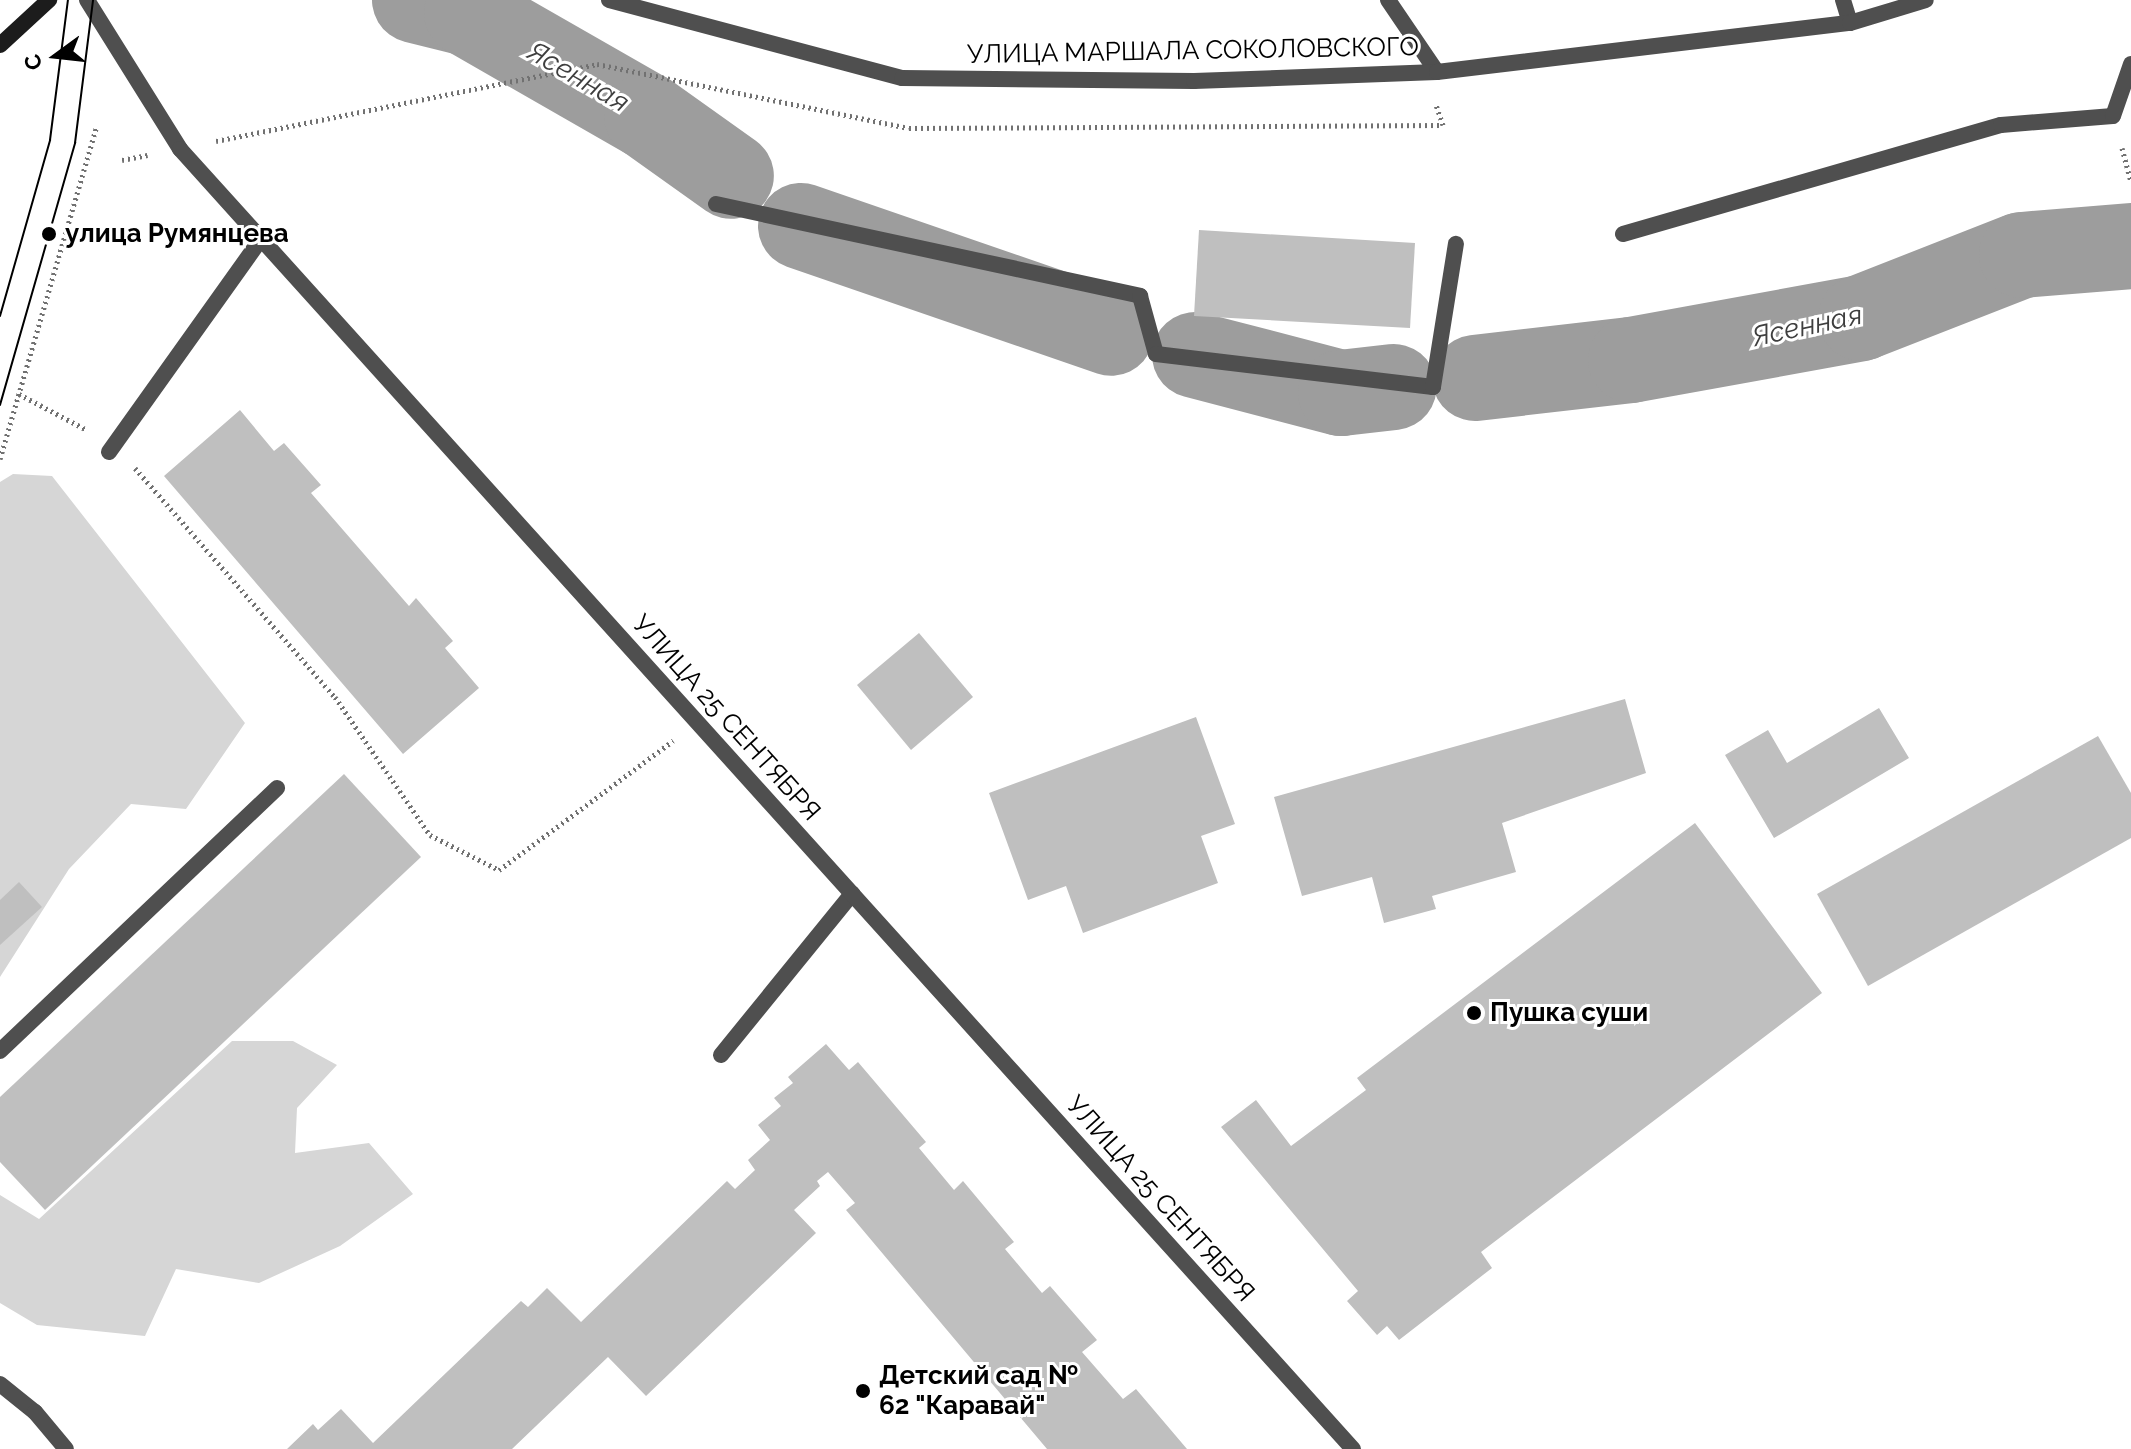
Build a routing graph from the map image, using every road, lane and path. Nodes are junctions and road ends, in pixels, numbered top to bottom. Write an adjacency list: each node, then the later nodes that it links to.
1 (49, 0): 8 (main road)
2 (87, 0): 13 (street, УЛИЦА 25 СЕНТЯБРЯ)
3 (609, 0): 11 (street, УЛИЦА МАРШАЛА СОКОЛОВСКОГО)
4 (1388, 0): 11 (street)
5 (1843, 0): 7 (street)
6 (1926, 0): 7 (street, УЛИЦА МАРШАЛА СОКОЛОВСКОГО)
7 (1850, 23): 11 (street, УЛИЦА МАРШАЛА СОКОЛОВСКОГО)
8 (0, 45)
9 (2131, 64): 16 (street)
10 (568, 70): 13 (path)
11 (1437, 72)
12 (97, 126): 19 (path)
13 (180, 149): 14 (path); 17 (street, УЛИЦА 25 СЕНТЯБРЯ)
14 (122, 160)
15 (716, 204): 18 (street)
16 (1623, 234)
17 (261, 239): 20 (street); 24 (street, УЛИЦА 25 СЕНТЯБРЯ)
18 (1456, 244)
19 (19, 394): 20 (path); 21 (path)
20 (112, 448): 22 (path)
21 (0, 459)
22 (674, 740)
23 (277, 788): 25 (street)
24 (852, 894): 26 (street); 29 (street, УЛИЦА 25 СЕНТЯБРЯ)
25 (0, 1051)
26 (721, 1055)
27 (0, 1384): 28 (street)
28 (66, 1449)
29 (1353, 1449)

